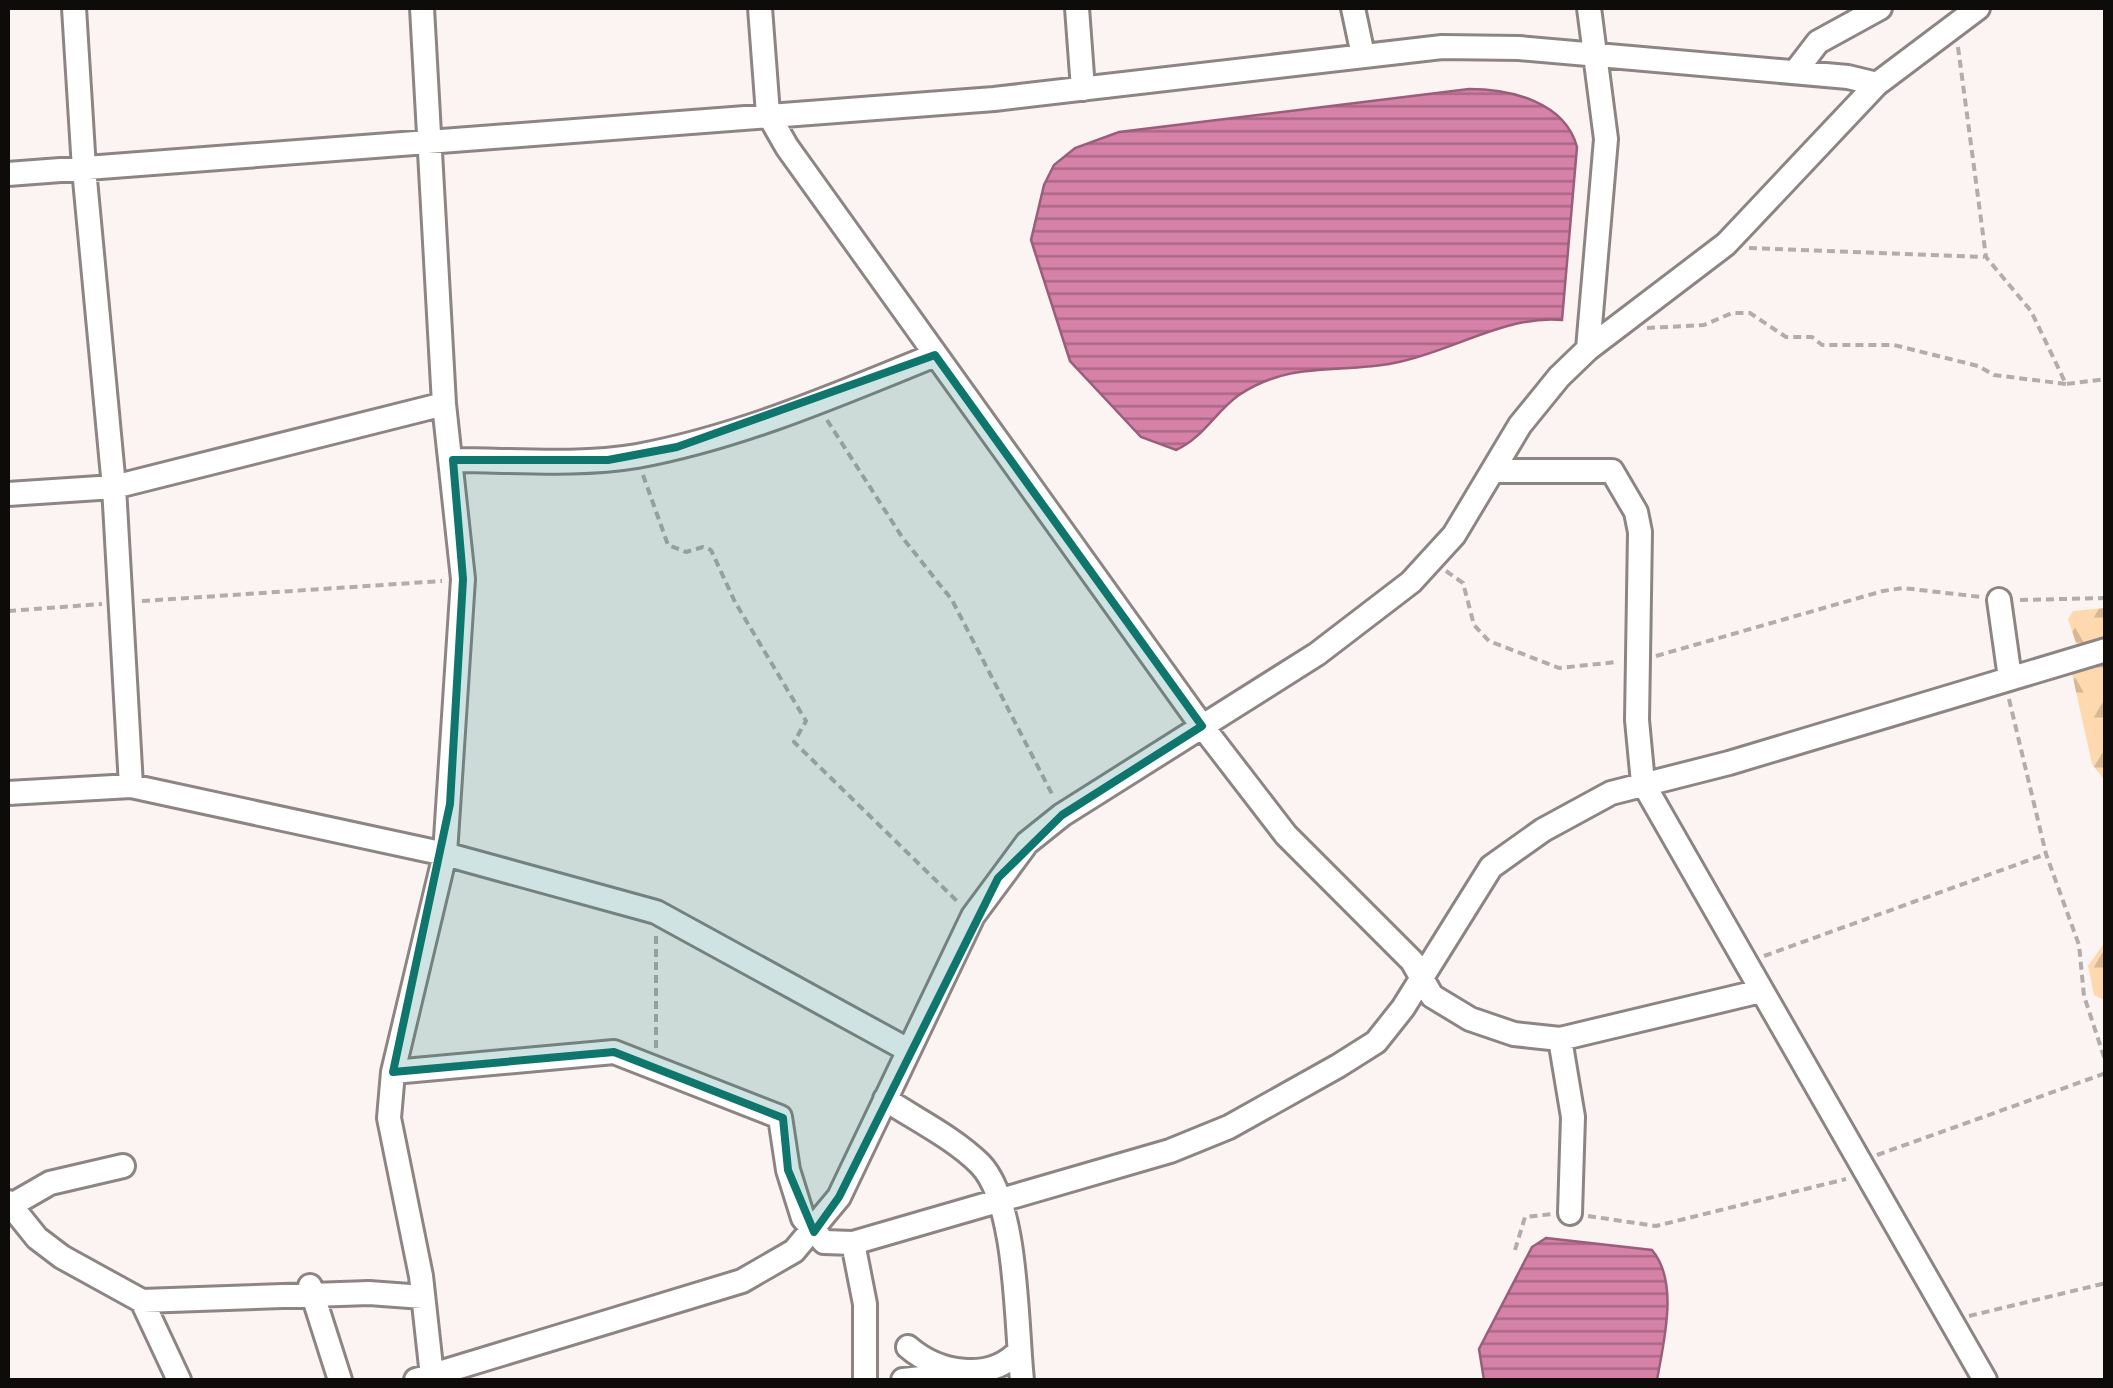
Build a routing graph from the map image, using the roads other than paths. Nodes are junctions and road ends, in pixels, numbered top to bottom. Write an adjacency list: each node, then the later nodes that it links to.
1 (74, 8): 16 (street)
2 (422, 8): 15 (street)
3 (760, 8): 14 (street)
4 (1078, 8): 13 (street)
5 (1353, 8): 9 (street)
6 (1588, 8): 10 (street)
7 (1880, 8): 11 (street)
8 (1978, 8): 12 (street)
9 (1363, 55): 10 (street); 13 (street)
10 (1595, 55): 11 (street); 18 (street)
11 (1795, 72): 12 (street)
12 (1877, 84): 18 (street)
13 (1083, 89): 14 (street)
14 (768, 114): 15 (street); 19 (street)
15 (430, 140): 16 (street); 20 (street)
16 (84, 169): 17 (street); 23 (street)
17 (8, 174)
18 (1588, 349): 22 (street)
19 (935, 355): 21 (street); 28 (street)
20 (444, 404): 21 (street); 23 (street)
21 (453, 460): 32 (street)
22 (1496, 471): 28 (street); 29 (street)
23 (114, 487): 24 (street); 30 (street)
24 (8, 494)
25 (1999, 600): 27 (street)
26 (2106, 650): 27 (street)
27 (2007, 679): 29 (street)
28 (1202, 726): 33 (street); 36 (street)
29 (1643, 783): 33 (street); 34 (street)
30 (131, 786): 31 (street); 32 (street)
31 (8, 794)
32 (445, 854): 36 (street); 37 (street)
33 (1422, 978): 35 (street); 40 (street)
34 (1761, 991): 35 (street); 57 (street)
35 (1560, 1038): 42 (street)
36 (908, 1050): 38 (street)
37 (393, 1072): 43 (street); 46 (street)
38 (885, 1099): 40 (street); 43 (street)
39 (122, 1166): 41 (street)
40 (999, 1200): 44 (street); 49 (street)
41 (9, 1204): 47 (street)
42 (1570, 1213)
43 (814, 1232): 44 (street); 51 (street)
44 (852, 1243): 54 (street)
45 (313, 1290): 46 (street); 47 (street); 53 (street)
46 (423, 1297): 51 (street)
47 (142, 1301): 52 (street)
48 (908, 1346): 50 (street)
49 (1019, 1351): 50 (street); 56 (street)
50 (949, 1368): 55 (street)
51 (424, 1378)
52 (179, 1380)
53 (340, 1380)
54 (865, 1380)
55 (903, 1380)
56 (1022, 1380)
57 (1985, 1380)

